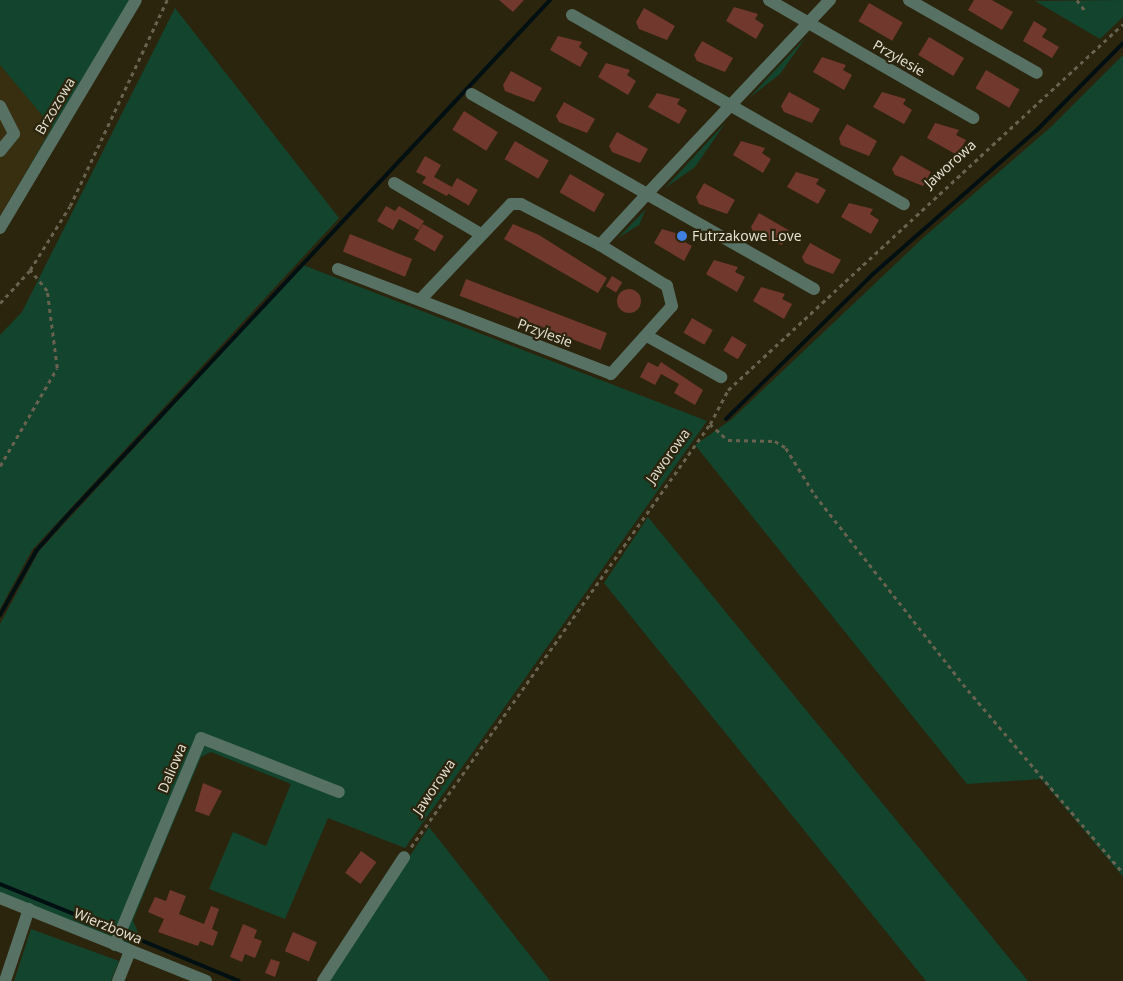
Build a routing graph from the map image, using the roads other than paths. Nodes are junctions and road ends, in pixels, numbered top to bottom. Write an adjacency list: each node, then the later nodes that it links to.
1 (136, 0): 16 (street, Brzozowa)
2 (769, 0): 6 (street, Przylesie)
3 (830, 0): 6 (street)
4 (909, 0): 7 (street)
5 (572, 15): 10 (street)
6 (809, 23): 10 (street); 11 (street, Przylesie)
7 (1037, 73)
8 (472, 94): 14 (street)
9 (0, 106): 12 (street)
10 (731, 106): 14 (street); 15 (street)
11 (973, 118)
12 (0, 150)
13 (394, 183): 17 (street)
14 (647, 194): 18 (street); 20 (street)
15 (904, 204)
16 (0, 228)
17 (479, 233): 18 (street, Przylesie); 21 (street, Przylesie)
18 (600, 245): 22 (street, Przylesie)
19 (338, 269): 21 (street, Przylesie)
20 (814, 289)
21 (420, 300): 22 (street, Przylesie)
22 (647, 336): 23 (street)
23 (721, 377)
24 (339, 792): 28 (street, Daliowa)
25 (404, 857): 33 (street)
26 (0, 898): 27 (street, Wierzbowa)
27 (29, 909): 28 (street, Wierzbowa); 30 (street)
28 (115, 945): 29 (street, Wierzbowa)
29 (130, 951): 31 (street); 32 (street, Wierzbowa)
30 (6, 981)
31 (118, 981)
32 (206, 981)
33 (323, 981)

